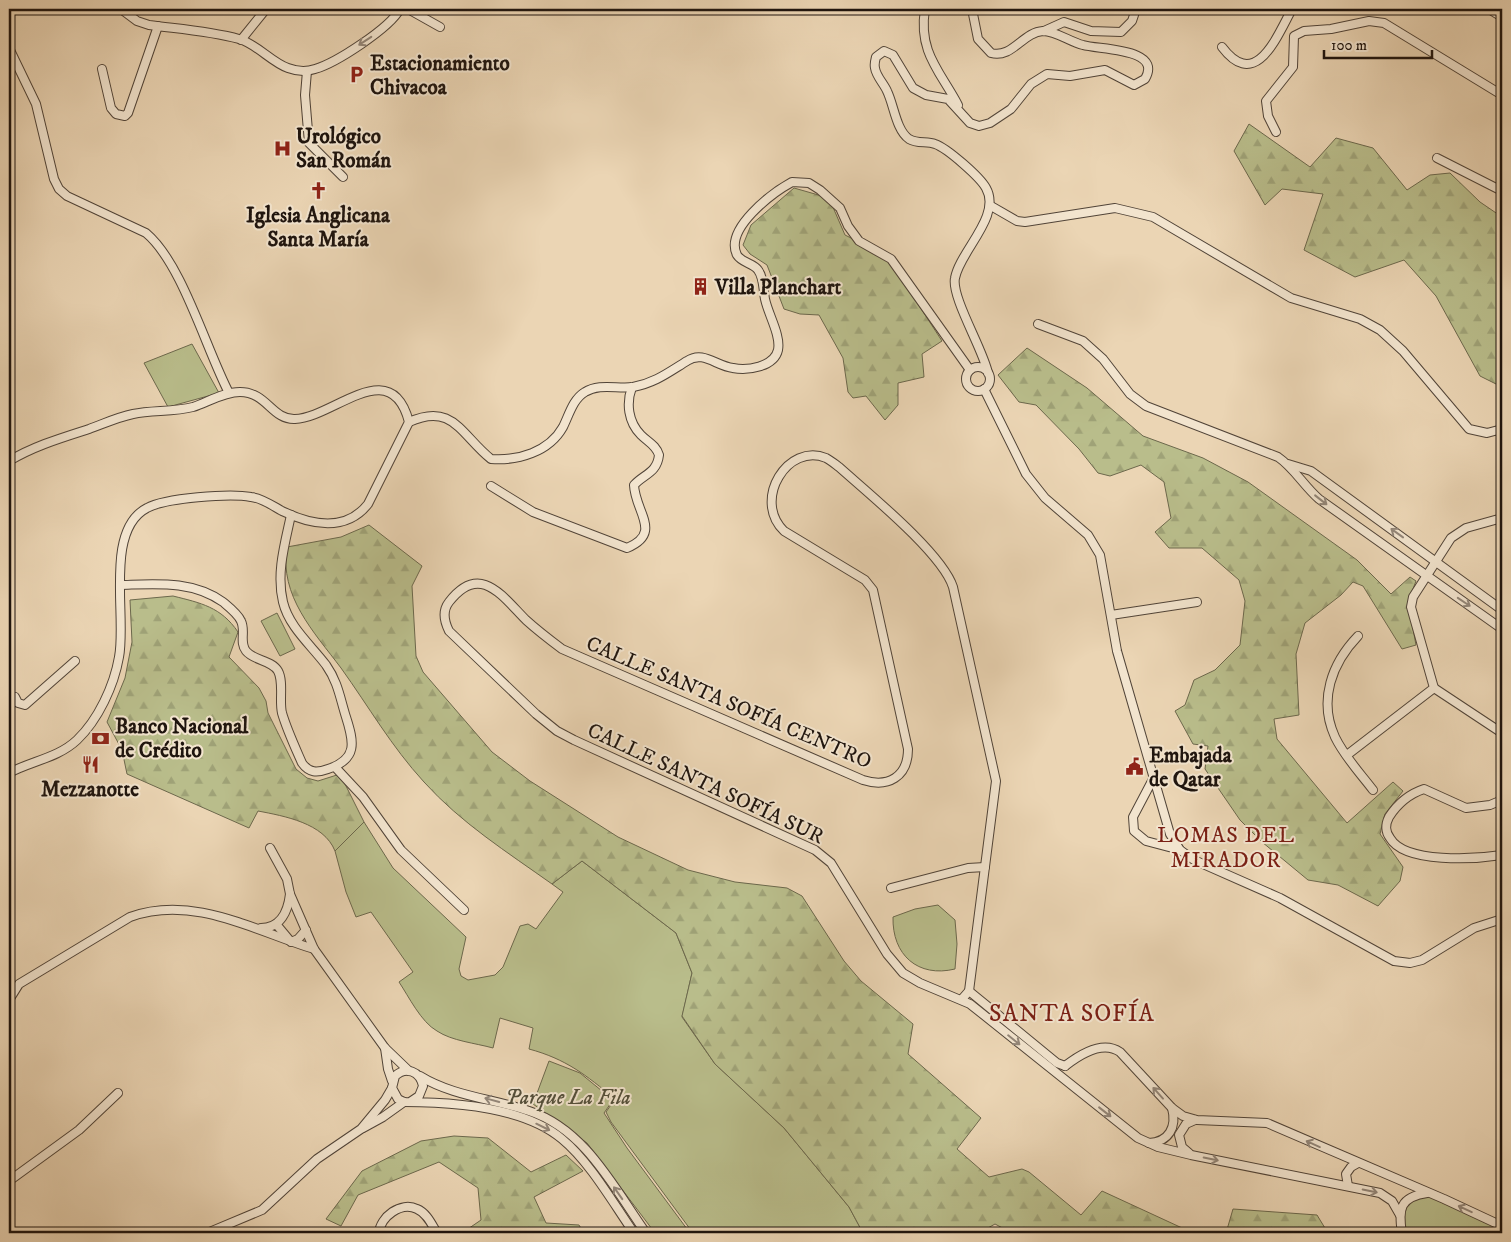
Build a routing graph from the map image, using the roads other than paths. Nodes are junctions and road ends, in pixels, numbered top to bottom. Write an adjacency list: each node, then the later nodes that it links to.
1 (121, 9): 11 (street)
2 (266, 9): 14 (street)
3 (400, 9): 18 (street, one-way to 18)
4 (408, 9): 12 (street)
5 (925, 9): 20 (street)
6 (972, 9): 13 (street)
7 (1136, 9): 13 (street)
8 (1292, 9): 15 (street)
9 (1489, 9): 10 (street)
10 (1502, 17)
11 (158, 26): 14 (street); 17 (street)
12 (440, 27)
13 (1044, 31): 20 (street)
14 (241, 40): 18 (street)
15 (1222, 47)
16 (9, 48): 31 (street)
17 (102, 68)
18 (307, 71): 23 (street)
19 (1502, 95): 21 (street)
20 (965, 118): 25 (street)
21 (1276, 132)
22 (1437, 158): 24 (street)
23 (343, 177)
24 (1502, 191)
25 (990, 206): 28 (street); 33 (street)
26 (1038, 324): 35 (street)
27 (970, 370): 28 (street); 29 (street); 30 (street)
28 (988, 373): 30 (street)
29 (632, 387): 32 (street); 36 (street)
30 (984, 389): 45 (street)
31 (229, 393): 32 (street); 34 (street)
32 (409, 422): 37 (street)
33 (1502, 428)
34 (9, 462)
35 (1288, 464): 39 (street, one-way to 35); 40 (street, one-way to 40)
36 (491, 486)
37 (291, 515): 41 (street); 53 (street)
38 (1502, 518): 39 (street)
39 (1436, 562): 40 (street); 44 (street)
40 (1426, 576): 46 (street, one-way to 46); 49 (street)
41 (120, 585): 53 (street); 54 (street)
42 (454, 596): 61 (street, CALLE SANTA SOFÍA CENTRO); 72 (street, CALLE SANTA SOFÍA SUR)
43 (1197, 602): 45 (street)
44 (1502, 610)
45 (1111, 615): 55 (street)
46 (1502, 629)
47 (1358, 636): 52 (street)
48 (75, 661): 50 (street)
49 (1434, 688): 51 (street); 52 (street)
50 (15, 697)
51 (1502, 733)
52 (1347, 755): 56 (street)
53 (335, 767): 64 (street)
54 (9, 773)
55 (1154, 779): 59 (street); 59 (street)
56 (1373, 790)
57 (1502, 800): 60 (street)
58 (270, 848): 63 (street)
59 (1180, 850): 65 (street)
60 (1502, 855)
61 (985, 867): 62 (street); 71 (street)
62 (891, 888)
63 (290, 894): 66 (street); 68 (street)
64 (464, 910)
65 (1502, 919)
66 (276, 924): 67 (street); 69 (street)
67 (259, 928): 69 (street); 73 (street)
68 (306, 930): 69 (street); 70 (street)
69 (291, 942): 70 (street)
70 (314, 949): 74 (street)
71 (969, 991): 72 (street); 75 (street)
72 (962, 999): 78 (street, CALLE SANTA SOFÍA SUR, one-way to 78)
73 (9, 1000)
74 (385, 1048): 76 (street); 79 (street)
75 (1065, 1066): 78 (street); 82 (street, one-way to 75)
76 (409, 1071): 77 (street); 79 (street)
77 (419, 1076): 81 (street); 97 (street, one-way to 77)
78 (1068, 1083): 85 (street, CALLE SANTA SOFÍA SUR, one-way to 85)
79 (392, 1084): 81 (street); 84 (street)
80 (118, 1093): 88 (street)
81 (407, 1102): 84 (street); 96 (street, one-way to 96)
82 (1172, 1108): 83 (street); 85 (street)
83 (1197, 1120): 86 (street); 87 (street, one-way to 83)
84 (362, 1129): 93 (street)
85 (1147, 1143): 86 (street)
86 (1191, 1155): 89 (street, one-way to 89)
87 (1358, 1163): 89 (street); 90 (street)
88 (9, 1181)
89 (1348, 1186): 91 (street, one-way to 91)
90 (1427, 1193): 91 (street); 92 (street, one-way to 90)
91 (1400, 1215): 98 (street)
92 (1502, 1226)
93 (207, 1233)
94 (379, 1233): 95 (street)
95 (437, 1233)
96 (634, 1233)
97 (646, 1233)
98 (1402, 1233)

